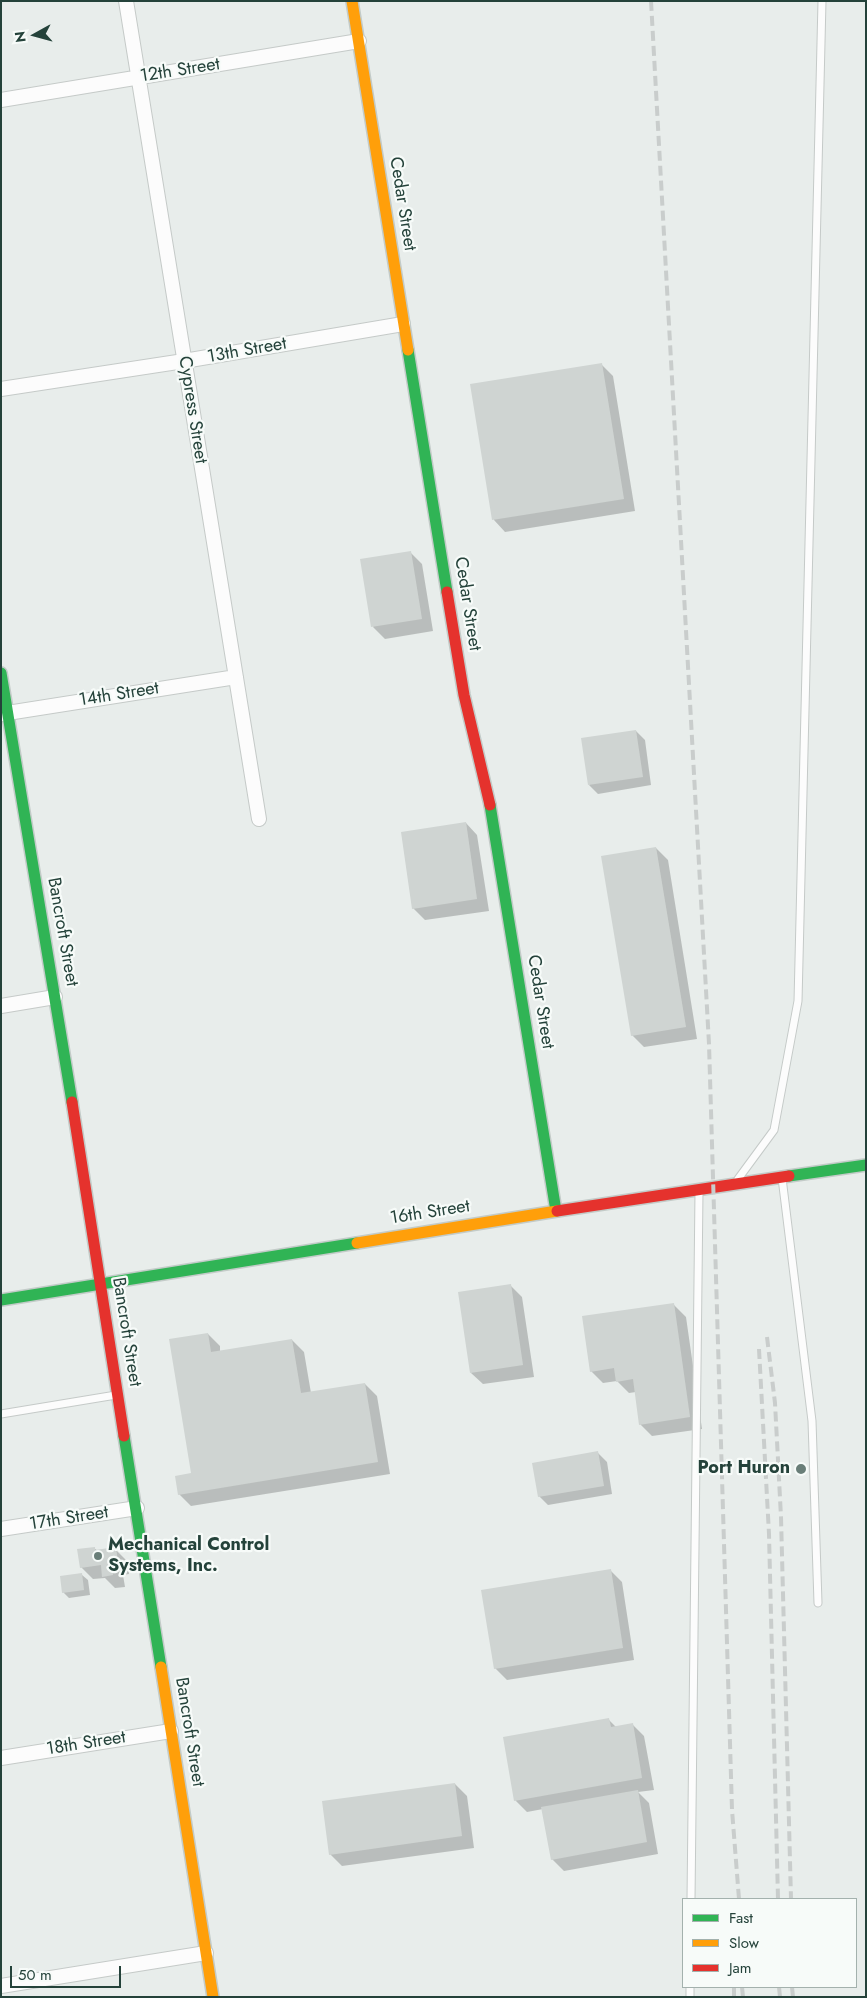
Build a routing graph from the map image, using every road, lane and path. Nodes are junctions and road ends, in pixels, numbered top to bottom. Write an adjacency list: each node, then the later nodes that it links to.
1 (126, 1): 5 (street, Cypress Street)
2 (352, 1): 4 (street, Cedar Street)
3 (822, 1): 18 (lane)
4 (359, 41): 5 (street, 12th Street); 7 (street, Cedar Street)
5 (138, 78): 6 (street, 12th Street); 8 (street, Cypress Street)
6 (1, 100)
7 (403, 324): 8 (street, 13th Street); 20 (street, Cedar Street)
8 (184, 362): 9 (street, 13th Street); 11 (street, Cypress Street)
9 (1, 390)
10 (1, 673): 12 (street, Bancroft Street)
11 (236, 676): 12 (street, 14th Street); 13 (street, Cypress Street)
12 (5, 714): 14 (street, Bancroft Street)
13 (259, 819)
14 (55, 997): 15 (street); 21 (street, Bancroft Street)
15 (1, 1006)
16 (866, 1165): 17 (street, 16th Street)
17 (782, 1177): 18 (street, 16th Street); 27 (lane)
18 (735, 1184): 19 (street, 16th Street)
19 (699, 1189): 20 (street, 16th Street); 30 (lane)
20 (556, 1211): 21 (street, 16th Street)
21 (101, 1284): 22 (street, 16th Street); 23 (street, Bancroft Street)
22 (1, 1300)
23 (119, 1394): 24 (lane); 25 (street, Bancroft Street)
24 (1, 1414)
25 (137, 1508): 26 (street, 17th Street); 28 (street, Bancroft Street)
26 (1, 1529)
27 (818, 1603)
28 (171, 1731): 29 (street, 18th Street); 31 (street, Bancroft Street)
29 (1, 1758)
30 (691, 1898)
31 (206, 1953): 32 (street); 33 (street, Bancroft Street)
32 (1, 1986)
33 (213, 1997)

